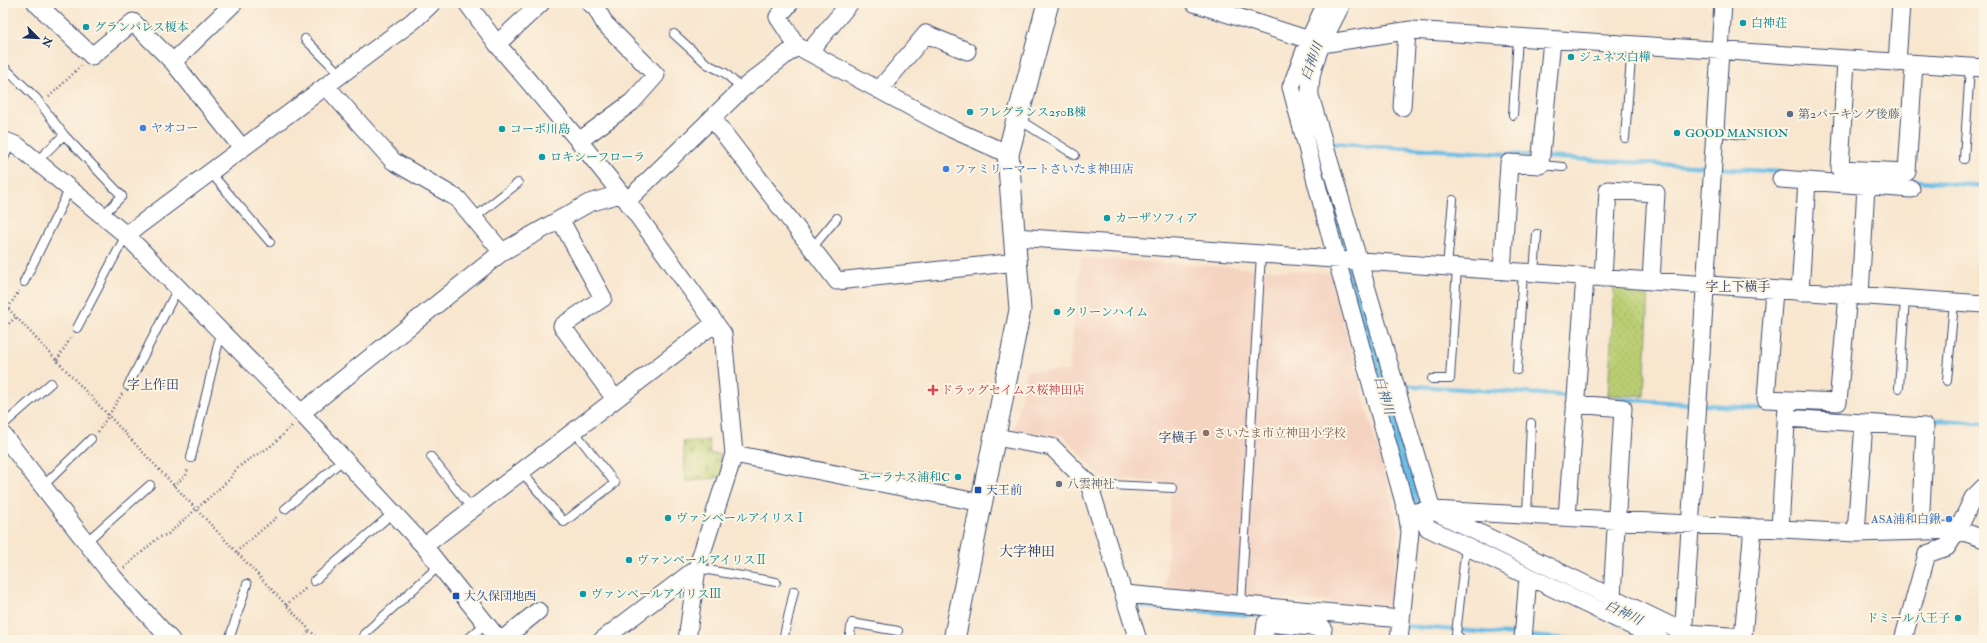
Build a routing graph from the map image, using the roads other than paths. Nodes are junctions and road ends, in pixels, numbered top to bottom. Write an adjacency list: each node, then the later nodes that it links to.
1 (36, 3): 27 (street)
2 (234, 3): 27 (street)
3 (432, 3): 32 (street)
4 (467, 3): 21 (street)
5 (541, 3): 21 (street)
6 (590, 3): 45 (street)
7 (790, 3): 23 (street)
8 (850, 3): 23 (street)
9 (1048, 3): 39 (street)
10 (1194, 3): 20 (street)
11 (1326, 3): 20 (street)
12 (1342, 3): 20 (street)
13 (1723, 3): 25 (street)
14 (1901, 3): 28 (street)
15 (1407, 31): 17 (street); 20 (street); 36 (street)
16 (674, 34): 34 (lane)
17 (1518, 37): 19 (street); 37 (lane)
18 (305, 39): 32 (lane)
19 (1552, 40): 22 (street); 52 (street)
20 (1316, 42): 75 (street); 76 (street)
21 (497, 44): 45 (street)
22 (1632, 45): 25 (street); 43 (lane)
23 (803, 49): 34 (street); 35 (street)
24 (967, 51): 35 (street)
25 (1719, 51): 26 (street); 40 (street)
26 (1846, 60): 28 (street); 56 (street)
27 (173, 62): 46 (street)
28 (1897, 63): 29 (street)
29 (1914, 64): 31 (street); 56 (street)
30 (3, 66): 42 (lane)
31 (1977, 68): 49 (lane)
32 (341, 75): 33 (street)
33 (326, 86): 46 (street); 65 (street)
34 (742, 89): 38 (street)
35 (879, 90): 47 (street)
36 (1402, 107)
37 (1513, 114)
38 (712, 118): 62 (street); 72 (street)
39 (1017, 119): 47 (street); 48 (lane)
40 (1714, 132): 41 (lane); 85 (street)
41 (1746, 135)
42 (64, 136): 51 (lane); 64 (lane)
43 (1625, 138)
44 (7, 141): 50 (lane); 51 (street)
45 (579, 141): 62 (street)
46 (242, 148): 54 (street)
47 (1008, 154): 70 (street)
48 (1075, 155)
49 (1964, 159)
50 (3, 160)
51 (37, 161): 60 (street)
52 (1540, 165): 53 (lane); 79 (street)
53 (1563, 167)
54 (210, 172): 69 (street); 71 (lane)
55 (1782, 179): 57 (street)
56 (1884, 179): 59 (street); 61 (street)
57 (1808, 181): 59 (street); 88 (street)
58 (518, 183): 65 (lane)
59 (1866, 186): 89 (street)
60 (70, 188): 64 (street); 84 (lane)
61 (1911, 189)
62 (623, 198): 67 (street); 93 (street)
63 (1453, 200): 78 (lane)
64 (103, 215): 69 (street)
65 (474, 218): 73 (street)
66 (837, 218): 72 (lane)
67 (560, 219): 73 (street); 102 (street)
68 (1536, 234): 80 (lane)
69 (126, 235): 86 (street); 94 (lane)
70 (1015, 237): 74 (street); 77 (street)
71 (270, 242)
72 (812, 248): 77 (street)
73 (502, 252): 105 (street)
74 (1261, 254): 75 (street); 151 (lane)
75 (1338, 259): 76 (street); 128 (street)
76 (1360, 261): 78 (street); 128 (street)
77 (1017, 262): 112 (street)
78 (1452, 267): 79 (street); 97 (lane)
79 (1502, 271): 80 (street)
80 (1529, 273): 81 (street); 96 (lane)
81 (1585, 276): 82 (street); 104 (street)
82 (1602, 278): 83 (street); 83 (street)
83 (1651, 281): 85 (street)
84 (24, 282)
85 (1705, 285): 87 (street); 132 (street)
86 (178, 288): 95 (street); 100 (lane)
87 (1774, 290): 88 (street); 103 (street)
88 (1800, 292): 89 (street)
89 (1854, 295): 90 (street); 103 (street)
90 (1905, 299): 91 (street); 101 (lane)
91 (1954, 302): 92 (street); 98 (lane)
92 (1984, 304)
93 (715, 323): 102 (street); 114 (street)
94 (77, 328)
95 (221, 332): 105 (street); 116 (lane)
96 (1516, 370)
97 (1432, 379)
98 (1947, 381)
99 (51, 383): 109 (lane)
100 (128, 386)
101 (1899, 388)
102 (615, 399): 110 (street)
103 (1787, 400): 106 (street)
104 (1575, 404): 130 (street); 131 (street)
105 (303, 414): 117 (street)
106 (1786, 418): 108 (street); 134 (street)
107 (1531, 422): 129 (lane)
108 (1864, 423): 136 (street); 137 (street)
109 (3, 425)
110 (574, 431): 118 (street); 118 (lane)
111 (3, 435): 121 (street)
112 (995, 437): 119 (street); 124 (street)
113 (90, 439): 121 (lane)
114 (734, 454): 124 (street); 143 (street)
115 (431, 457): 126 (lane)
116 (191, 458)
117 (344, 459): 125 (lane); 127 (street)
118 (521, 472): 126 (street)
119 (1089, 484): 123 (lane); 149 (street)
120 (150, 485): 139 (lane)
121 (43, 486): 139 (street)
122 (1984, 487): 135 (street)
123 (1172, 488)
124 (982, 503): 166 (street)
125 (286, 509)
126 (472, 509): 140 (street)
127 (394, 512): 140 (street); 145 (lane)
128 (1419, 512): 129 (street); 141 (street); 150 (street); 153 (street)
129 (1527, 515): 130 (street)
130 (1567, 517): 131 (street)
131 (1617, 519): 132 (street); 150 (street)
132 (1690, 523): 133 (street); 157 (street)
133 (1754, 527): 134 (street); 157 (street)
134 (1780, 529): 137 (street)
135 (1958, 530): 136 (street); 138 (street); 175 (street)
136 (1920, 531): 137 (street)
137 (1856, 533)
138 (1984, 539)
139 (86, 542): 158 (street)
140 (424, 546): 142 (street)
141 (1466, 546): 144 (street); 171 (lane)
142 (440, 565): 154 (street); 156 (lane)
143 (697, 568): 146 (lane); 162 (street); 163 (street)
144 (1528, 576): 172 (street); 173 (street)
145 (314, 581)
146 (776, 582)
147 (247, 584): 159 (lane)
148 (794, 591): 164 (lane)
149 (1125, 594): 151 (street); 167 (street)
150 (1612, 598): 157 (street)
151 (1241, 605): 153 (street)
152 (538, 611): 161 (street)
153 (1401, 619): 170 (street)
154 (486, 623): 160 (lane); 161 (street)
155 (898, 631): 165 (lane)
156 (364, 634)
157 (1684, 636): 174 (street)
158 (171, 640)
159 (229, 640)
160 (467, 640)
161 (500, 640)
162 (602, 640)
163 (687, 640)
164 (784, 640)
165 (849, 640)
166 (954, 640)
167 (1138, 640)
168 (1264, 640): 169 (street)
169 (1322, 640)
170 (1399, 640)
171 (1462, 640)
172 (1523, 640)
173 (1661, 640)
174 (1700, 640)
175 (1903, 640)

